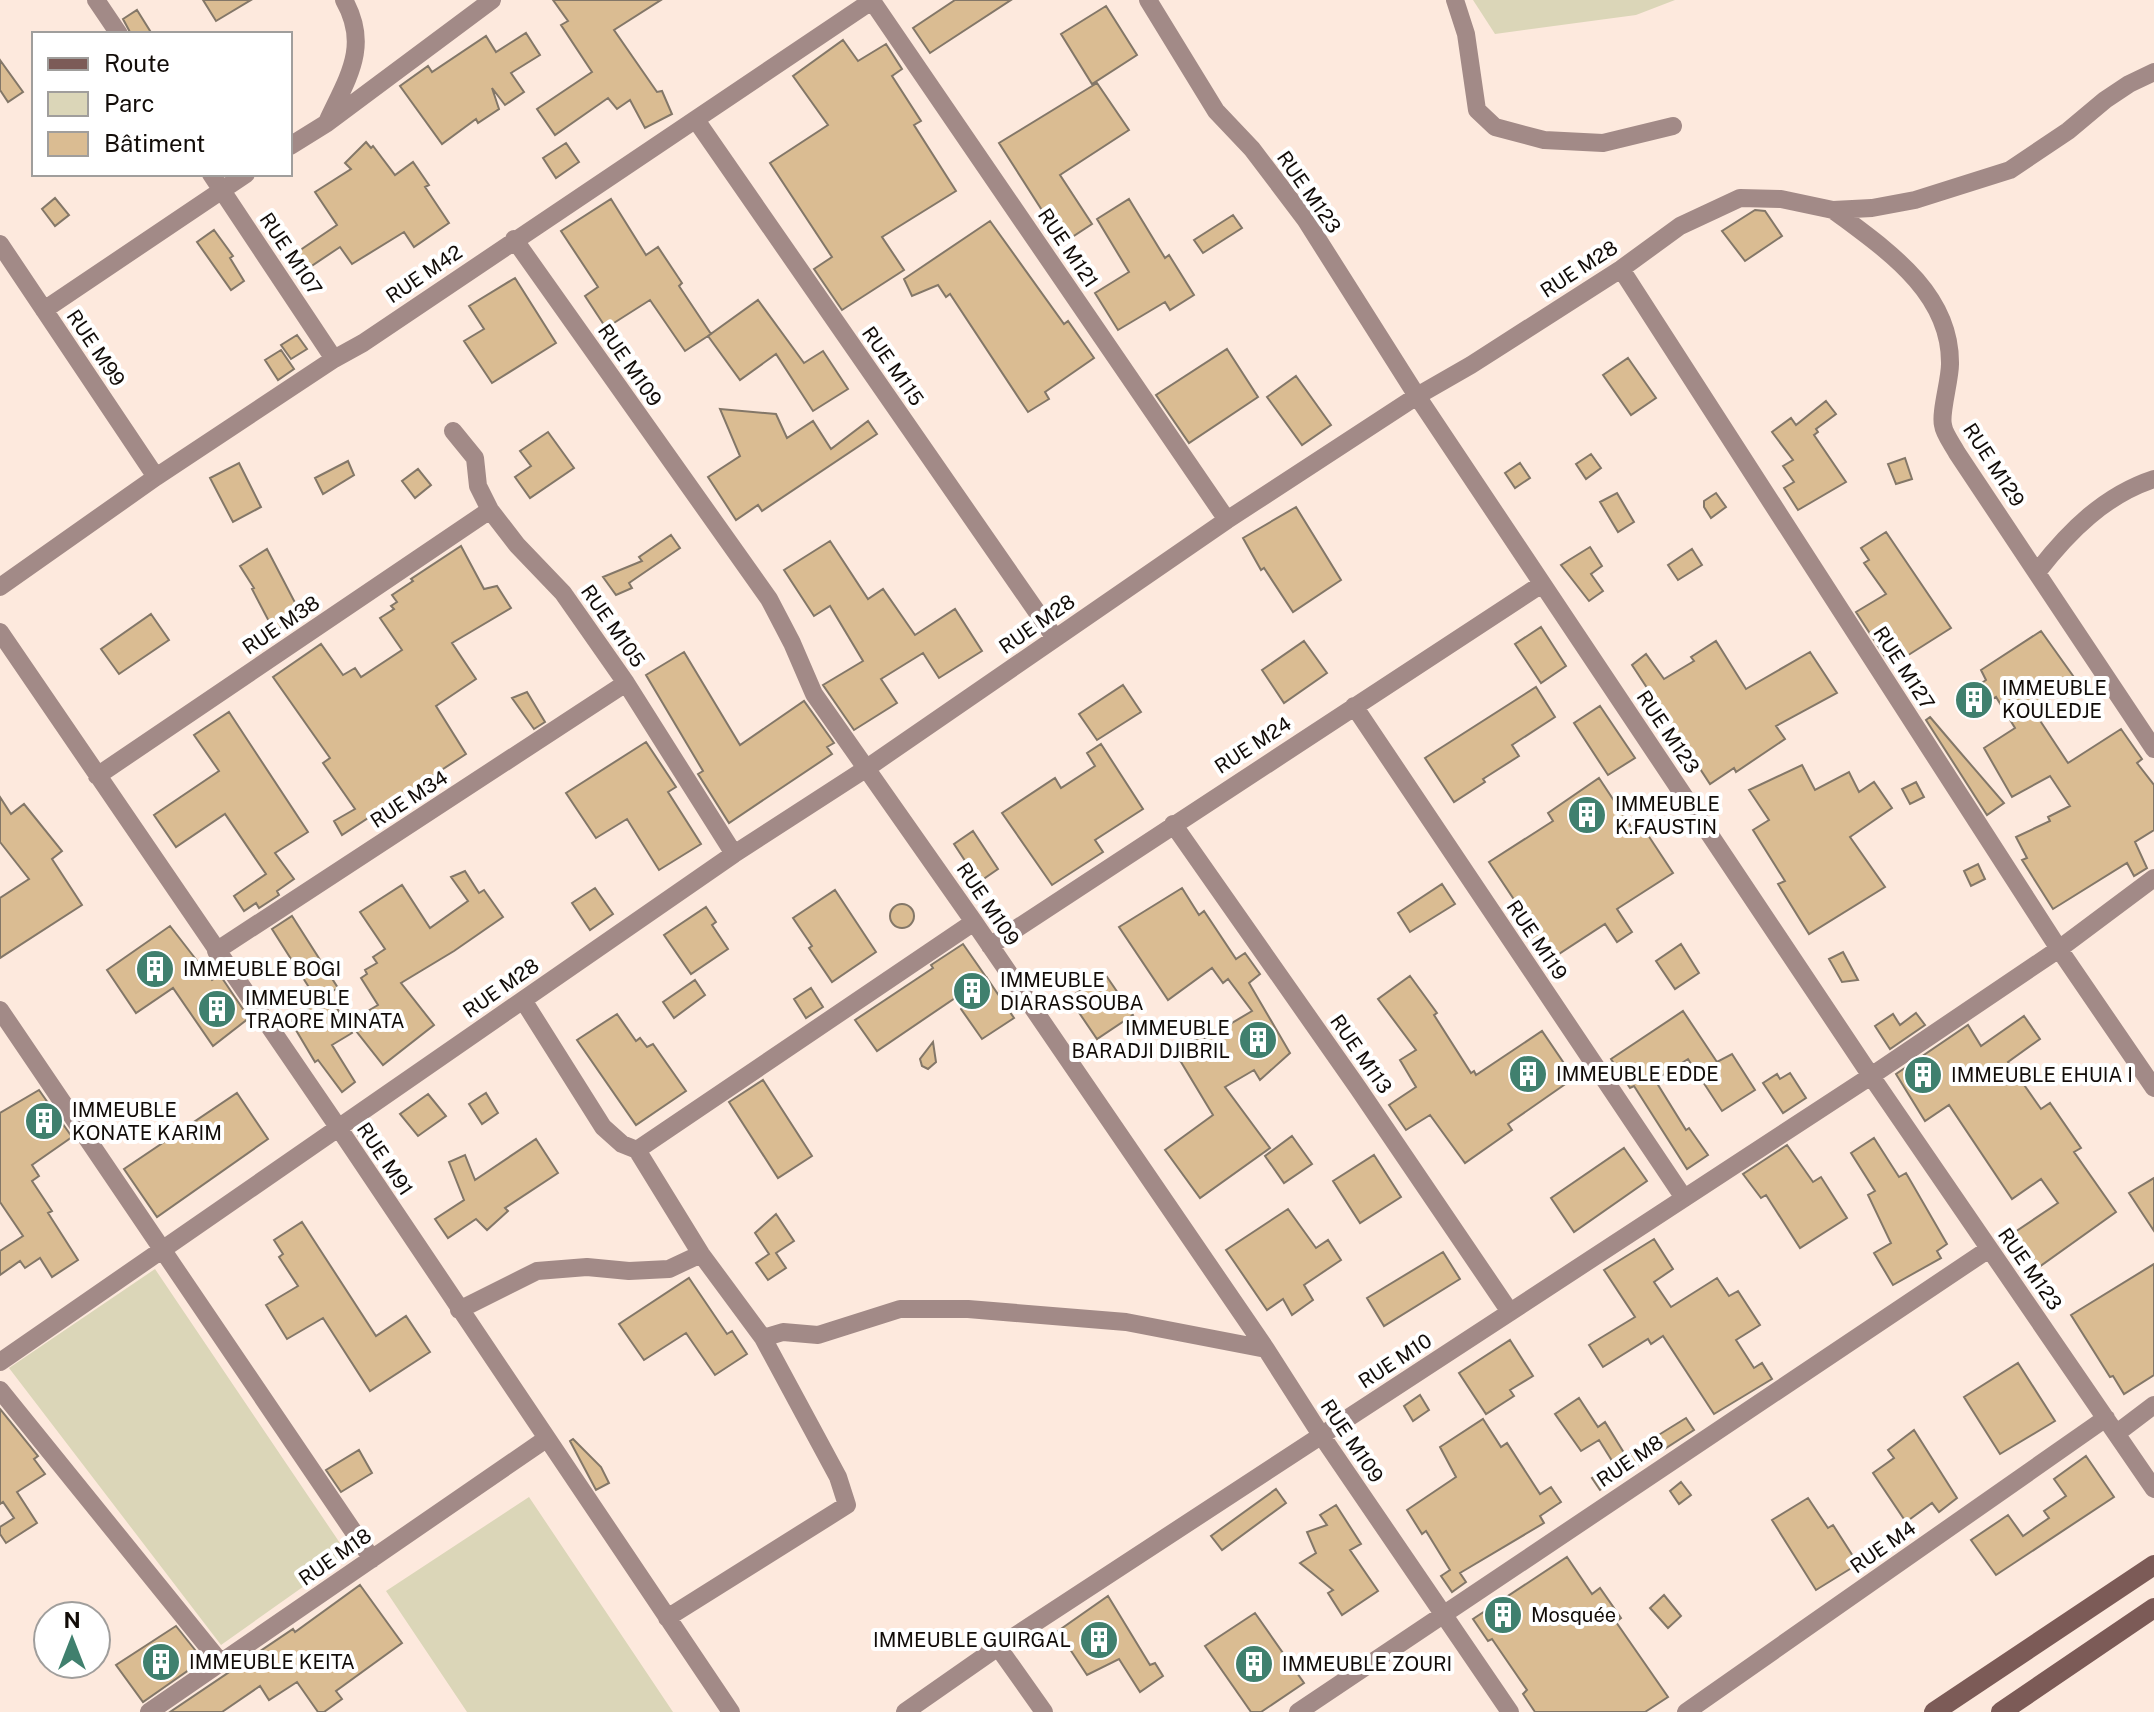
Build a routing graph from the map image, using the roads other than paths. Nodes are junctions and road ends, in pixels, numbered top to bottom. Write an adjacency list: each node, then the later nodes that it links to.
1 (96, 0): 7 (street)
2 (344, 0): 10 (street)
3 (492, 0): 10 (street)
4 (872, 0): 9 (street, RUE M42); 26 (street, RUE M121)
5 (1148, 0): 21 (street, RUE M123)
6 (1455, 0): 11 (street)
7 (118, 32)
8 (2154, 72): 15 (street, RUE M28)
9 (696, 120): 16 (street, RUE M42); 31 (street, RUE M115)
10 (327, 123): 12 (street)
11 (1673, 126)
12 (292, 145)
13 (238, 176): 14 (street)
14 (216, 182): 19 (street); 20 (street, RUE M107)
15 (1833, 210): 18 (street, RUE M28); 27 (street, RUE M129)
16 (514, 239): 20 (street, RUE M42); 35 (street, RUE M109)
17 (0, 244): 19 (street, RUE M99)
18 (1621, 269): 21 (street, RUE M28); 42 (street, RUE M127)
19 (44, 310): 23 (street, RUE M99)
20 (334, 359): 23 (street, RUE M42)
21 (1417, 396): 26 (street, RUE M28); 28 (street, RUE M123)
22 (453, 431): 25 (street, RUE M105)
23 (156, 477): 29 (street, RUE M42)
24 (2154, 479): 27 (street)
25 (490, 510): 32 (street, RUE M105); 36 (street, RUE M38)
26 (1227, 520): 31 (street, RUE M28)
27 (2038, 571): 34 (street, RUE M129)
28 (1542, 584): 33 (street, RUE M24); 46 (street, RUE M123)
29 (0, 587)
30 (0, 632): 36 (street, RUE M91)
31 (1055, 638): 35 (street, RUE M28)
32 (626, 683): 38 (street, RUE M105); 43 (street, RUE M34)
33 (1354, 706): 37 (street, RUE M24); 50 (street, RUE M119)
34 (2154, 749)
35 (867, 768): 38 (street, RUE M28); 40 (street, RUE M109)
36 (97, 776): 43 (street, RUE M91)
37 (1173, 824): 41 (street, RUE M24); 55 (street, RUE M113)
38 (734, 854): 44 (street, RUE M28)
39 (2154, 878): 42 (street, RUE M10)
40 (974, 922): 41 (street, RUE M109); 49 (street)
41 (990, 946): 57 (street, RUE M109)
42 (2059, 949): 46 (street, RUE M10); 47 (street, RUE M127)
43 (216, 951): 48 (street, RUE M91)
44 (523, 1000): 48 (street, RUE M28); 49 (street)
45 (0, 1010): 52 (street)
46 (1871, 1076): 50 (street, RUE M10); 51 (street, RUE M123)
47 (2154, 1088)
48 (338, 1127): 52 (street, RUE M28); 54 (street, RUE M91)
49 (637, 1150): 53 (street)
50 (1684, 1198): 55 (street, RUE M10)
51 (1989, 1249): 61 (street, RUE M123); 68 (street, RUE M8)
52 (162, 1250): 58 (street, RUE M28); 65 (street)
53 (701, 1254): 54 (street); 56 (street)
54 (459, 1310): 63 (street, RUE M91)
55 (1510, 1312): 62 (street, RUE M10)
56 (763, 1338): 57 (street); 69 (street)
57 (1266, 1349): 62 (street, RUE M109)
58 (0, 1362)
59 (0, 1390): 71 (street)
60 (2154, 1405): 61 (street)
61 (2111, 1426): 64 (street, RUE M123); 78 (street, RUE M4)
62 (1321, 1435): 68 (street, RUE M109); 70 (street, RUE M10)
63 (546, 1439): 65 (street, RUE M18); 69 (street, RUE M91)
64 (2154, 1489)
65 (372, 1559): 71 (street, RUE M18)
66 (2154, 1565): 79 (main road)
67 (2154, 1608): 80 (main road)
68 (1442, 1613): 76 (street, RUE M8); 77 (street, RUE M109)
69 (667, 1618): 73 (street, RUE M91)
70 (998, 1647): 74 (street, RUE M10); 75 (street)
71 (221, 1663): 72 (street, RUE M18)
72 (149, 1712)
73 (731, 1712)
74 (905, 1712)
75 (1044, 1712)
76 (1298, 1712)
77 (1510, 1712)
78 (1686, 1712)
79 (1934, 1712)
80 (2001, 1712)

